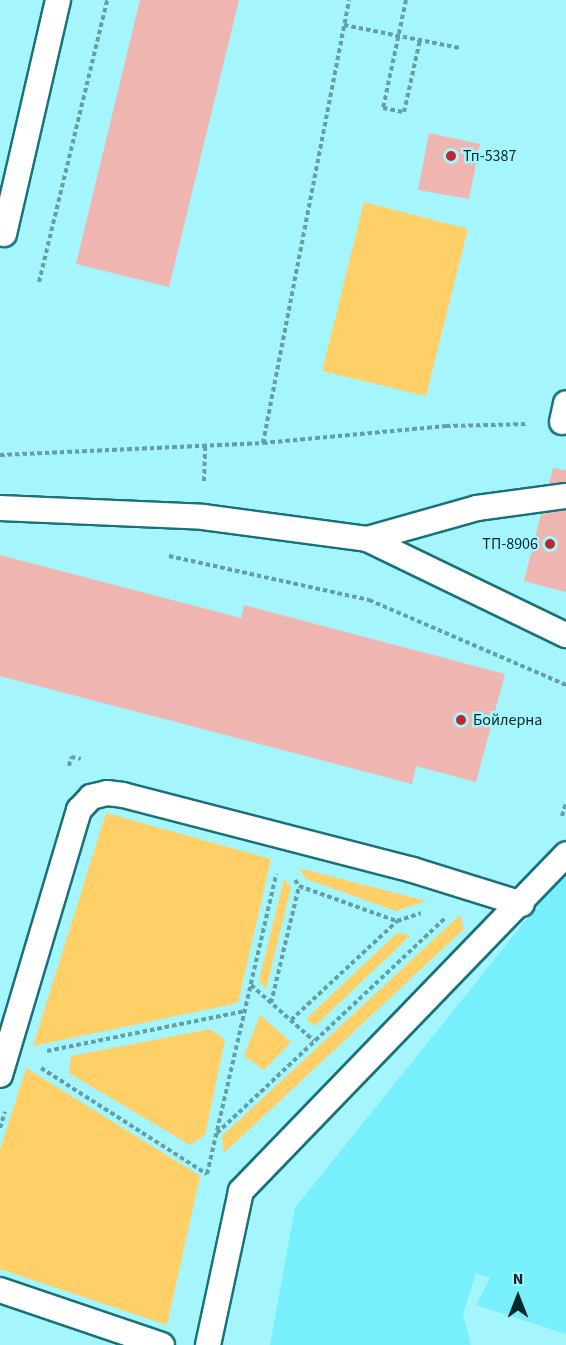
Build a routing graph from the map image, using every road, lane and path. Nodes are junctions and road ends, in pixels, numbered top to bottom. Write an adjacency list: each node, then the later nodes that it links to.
1 (58, 0): 9 (lane)
2 (107, 0): 10 (path)
3 (349, 0): 5 (path)
4 (406, 0): 6 (path)
5 (344, 25): 6 (path); 12 (path)
6 (399, 36): 7 (path); 7 (path)
7 (420, 40): 8 (path)
8 (460, 48)
9 (4, 234)
10 (39, 282)
11 (564, 412): 12 (path)
12 (263, 443): 13 (path)
13 (0, 455)
14 (566, 496): 16 (lane)
15 (0, 508): 16 (lane)
16 (366, 539): 18 (lane)
17 (156, 553): 19 (path)
18 (566, 635)
19 (566, 685)
20 (566, 854): 24 (lane)
21 (279, 864): 28 (path)
22 (290, 869): 23 (path)
23 (299, 886): 27 (path); 29 (path)
24 (522, 904): 35 (lane); 44 (lane)
25 (431, 910): 27 (path)
26 (447, 916): 32 (path)
27 (398, 921): 31 (path)
28 (251, 985): 29 (path); 30 (path)
29 (271, 1003): 31 (path)
30 (245, 1011): 33 (path); 38 (path)
31 (291, 1020): 32 (path)
32 (314, 1041): 38 (path)
33 (34, 1053)
34 (32, 1062): 40 (path)
35 (0, 1075)
36 (6, 1107): 37 (path)
37 (0, 1128)
38 (216, 1134): 40 (path)
39 (215, 1166): 40 (path)
40 (207, 1174): 41 (path)
41 (204, 1186)
42 (0, 1290): 43 (lane)
43 (162, 1345)
44 (208, 1345)

